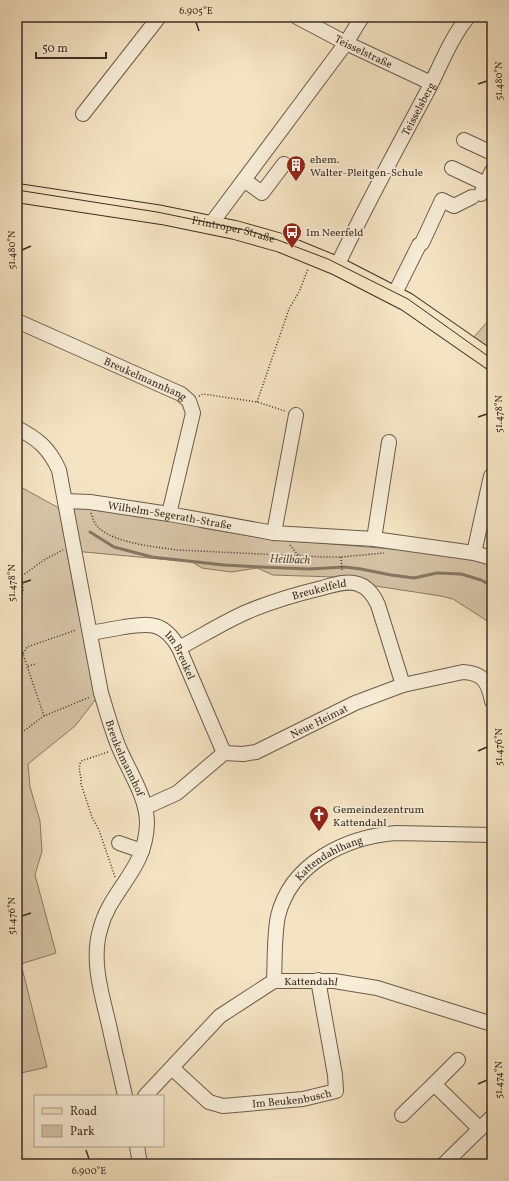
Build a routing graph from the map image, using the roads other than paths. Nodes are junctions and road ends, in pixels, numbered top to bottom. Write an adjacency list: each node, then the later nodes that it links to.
1 (159, 17): 7 (street)
2 (297, 17): 5 (street, Teisselstraße)
3 (362, 17): 5 (street)
4 (468, 17): 6 (street, Teisselsberg)
5 (346, 43): 6 (street, Teisselstraße); 12 (street)
6 (431, 83): 16 (street, Teisselsberg)
7 (83, 114)
8 (464, 140): 9 (street)
9 (492, 153)
10 (284, 164): 12 (street)
11 (452, 168): 13 (street)
12 (244, 180): 15 (street)
13 (483, 187): 17 (street)
14 (17, 193): 15 (main road, Frintroper Straße)
15 (211, 224): 16 (main road, Frintroper Straße)
16 (337, 266): 17 (main road, Frintroper Straße)
17 (394, 295): 19 (main road, Frintroper Straße)
18 (17, 321): 25 (street, Breukelmannhang)
19 (492, 361)
20 (296, 415): 26 (street)
21 (17, 428): 24 (street, Breukelmannhof)
22 (389, 442): 27 (street)
23 (491, 476): 28 (street)
24 (65, 501): 25 (street, Wilhelm-Segerath-Straße); 30 (street, Breukelmannhof)
25 (169, 514): 26 (street, Wilhelm-Segerath-Straße)
26 (274, 533): 27 (street, Wilhelm-Segerath-Straße)
27 (374, 539): 28 (street, Wilhelm-Segerath-Straße)
28 (474, 553): 29 (street, Wilhelm-Segerath-Straße)
29 (492, 558)
30 (90, 630): 31 (street, Im Breukel); 35 (street, Breukelmannhof)
31 (179, 648): 32 (street, Breukelfeld); 34 (street, Im Breukel)
32 (403, 685): 33 (street, Neue Heimat); 34 (street, Neue Heimat)
33 (492, 701)
34 (224, 753): 35 (street)
35 (146, 807): 38 (street, Breukelmannhof)
36 (492, 835): 40 (street, Kattendahlhang)
37 (118, 843): 38 (street)
38 (142, 851): 45 (street, Breukelmannhof)
39 (318, 980): 40 (street, Kattendahl); 41 (street, Kattendahl); 43 (street, Im Beukenbusch)
40 (274, 981): 43 (street, Kattendahl)
41 (492, 1024)
42 (458, 1060): 44 (street)
43 (172, 1068): 46 (street, Kattendahl)
44 (434, 1084): 47 (street); 49 (street)
45 (125, 1095)
46 (146, 1095)
47 (402, 1115)
48 (491, 1119): 49 (street)
49 (480, 1129): 52 (street)
50 (136, 1147): 51 (street)
51 (140, 1164)
52 (444, 1164)

